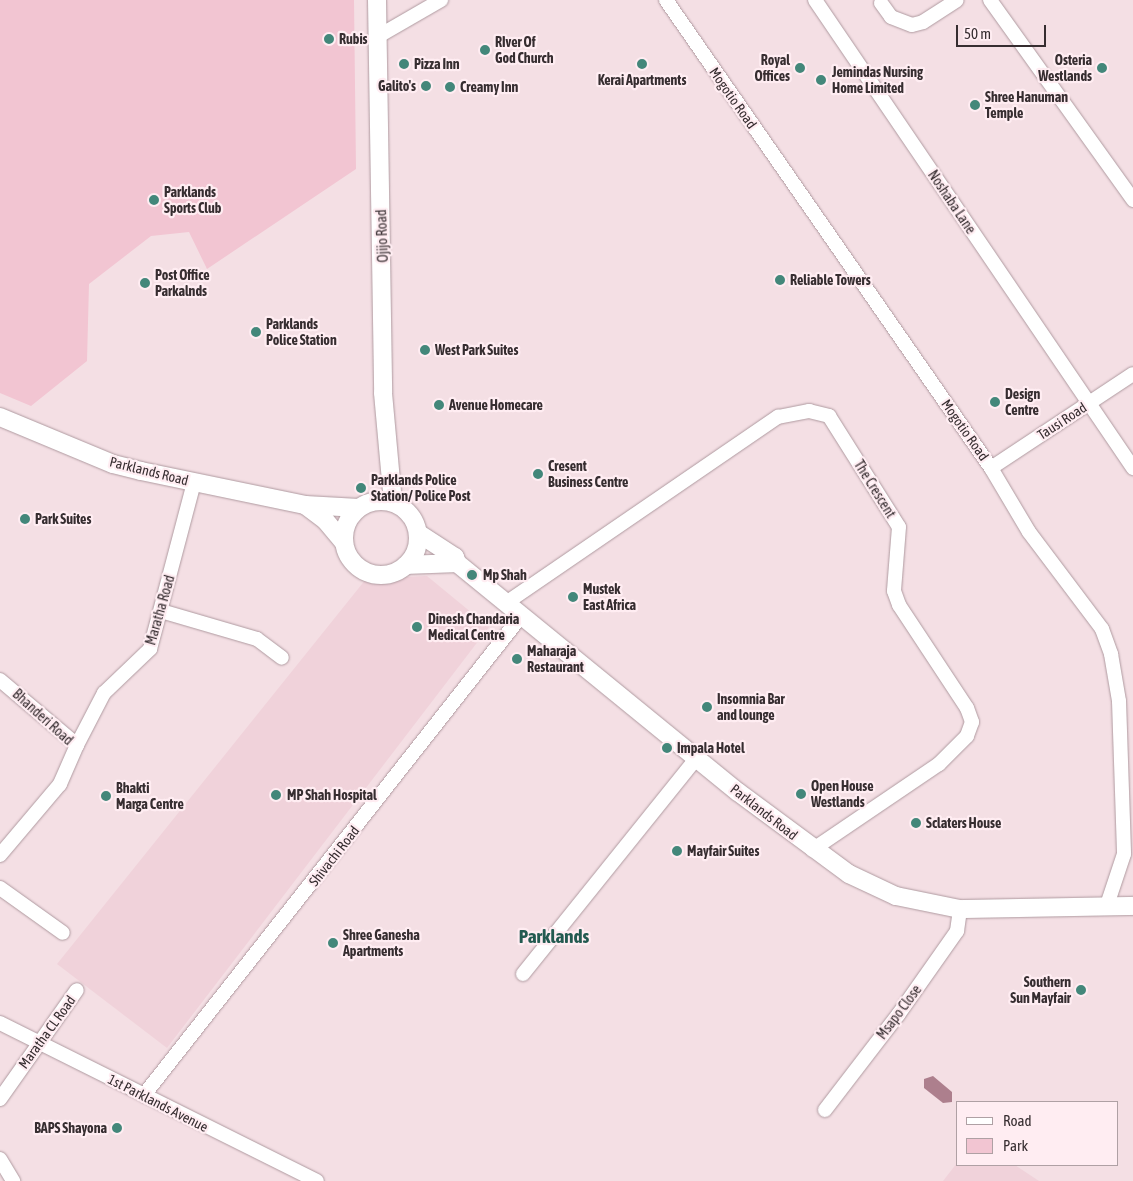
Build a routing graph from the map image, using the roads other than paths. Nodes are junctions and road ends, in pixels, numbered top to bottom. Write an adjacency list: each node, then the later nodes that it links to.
1 (377, 0): 8 (main road, Ojijo Road)
2 (441, 0): 8 (street)
3 (666, 0): 13 (street, Mogotio Road)
4 (815, 0): 11 (street, Noshaba Lane)
5 (957, 0): 7 (street)
6 (990, 0): 9 (street)
7 (880, 4)
8 (377, 37): 15 (main road, Ojijo Road)
9 (1133, 200)
10 (1133, 374): 11 (street, Tausi Road)
11 (1090, 403): 13 (street, Tausi Road); 14 (street, Noshaba Lane)
12 (0, 417): 16 (main road, Parklands Road)
13 (991, 468): 34 (street, Mogotio Road)
14 (1133, 468)
15 (388, 472): 17 (main road, Ojijo Road); 19 (main road)
16 (194, 482): 18 (main road, Parklands Road); 25 (street, Maratha Road)
17 (393, 503): 19 (main road); 20 (main road)
18 (305, 505): 19 (main road, Parklands Road); 21 (main road, Parklands Road)
19 (364, 506): 21 (main road)
20 (418, 533): 22 (main road, Parklands Road); 23 (main road)
21 (344, 543): 23 (main road)
22 (457, 563): 23 (main road); 24 (main road, Parklands Road)
23 (406, 565)
24 (506, 603): 26 (main road, Parklands Road); 31 (street, The Crescent)
25 (161, 611): 27 (street); 29 (street, Maratha Road)
26 (522, 616): 30 (main road, Parklands Road); 42 (street, Shivachi Road)
27 (282, 658)
28 (0, 680): 29 (street, Bhanderi Road)
29 (77, 745): 32 (street, Bhanderi Road)
30 (696, 758): 31 (main road, Parklands Road); 38 (street)
31 (812, 850): 36 (main road, Parklands Road)
32 (0, 855)
33 (0, 888): 37 (street)
34 (1107, 905): 35 (main road, Parklands Road); 36 (main road, Parklands Road)
35 (1133, 906)
36 (960, 909): 44 (street, Msapo Close)
37 (63, 933)
38 (523, 974)
39 (77, 990): 41 (street, Maratha CL Road)
40 (0, 1023): 41 (street, 1st Parklands Avenue)
41 (37, 1043): 42 (street, 1st Parklands Avenue); 43 (street, Maratha CL Road)
42 (144, 1095): 47 (street, 1st Parklands Avenue)
43 (0, 1099)
44 (825, 1110)
45 (0, 1159): 46 (street)
46 (13, 1181)
47 (317, 1181)

